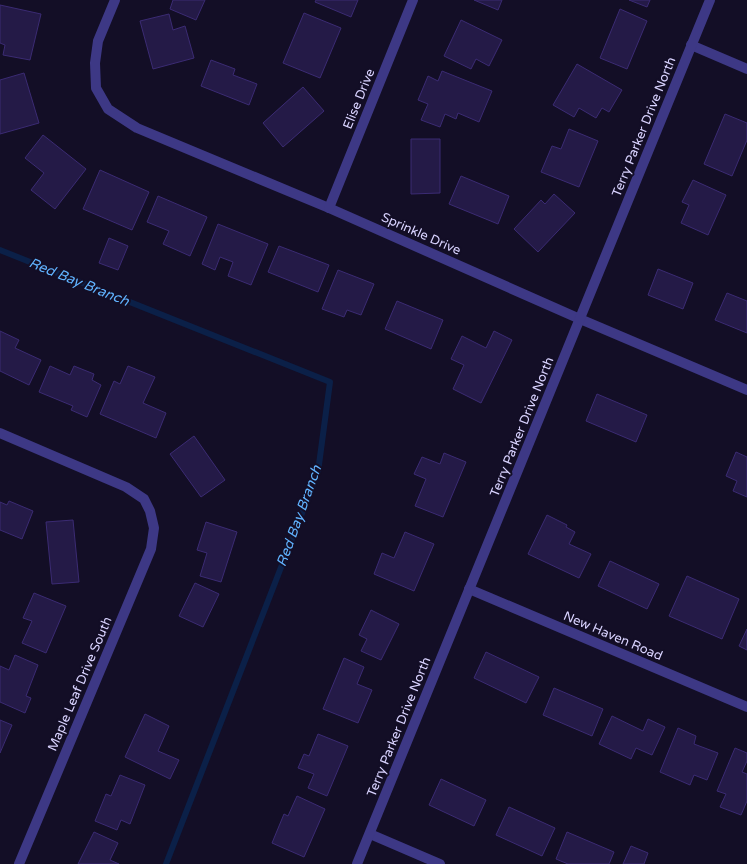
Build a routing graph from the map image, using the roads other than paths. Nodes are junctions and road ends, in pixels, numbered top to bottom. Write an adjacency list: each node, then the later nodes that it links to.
1 (115, 0): 6 (street, Sprinkle Drive)
2 (413, 0): 6 (street, Elise Drive)
3 (710, 0): 4 (street, Terry Parker Drive North)
4 (692, 45): 5 (street); 7 (street, Terry Parker Drive North)
5 (747, 69)
6 (329, 208): 7 (street, Sprinkle Drive)
7 (580, 319): 8 (street, Sprinkle Drive); 10 (street, Terry Parker Drive North)
8 (747, 390)
9 (0, 433): 13 (street, Maple Leaf Drive South)
10 (469, 589): 11 (street, New Haven Road); 12 (street, Terry Parker Drive North)
11 (747, 707)
12 (370, 834): 14 (street, Terry Parker Drive North); 15 (street)
13 (19, 864)
14 (358, 864)
15 (440, 864)

